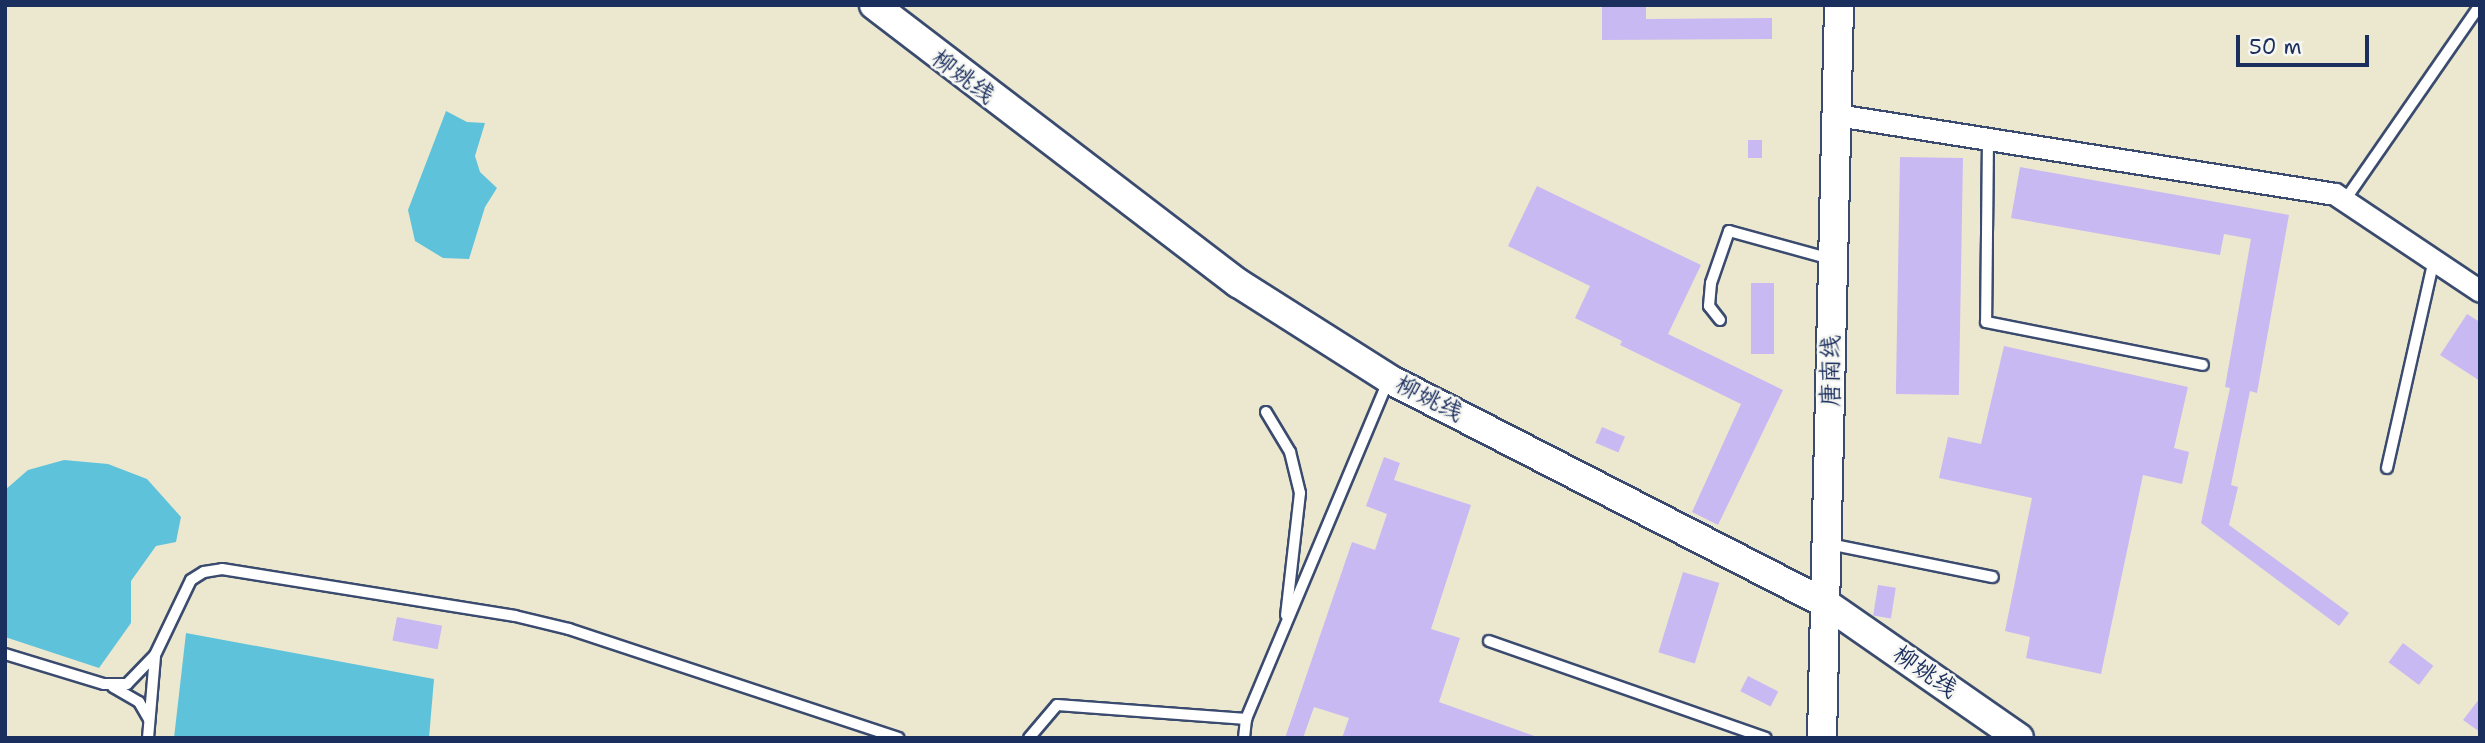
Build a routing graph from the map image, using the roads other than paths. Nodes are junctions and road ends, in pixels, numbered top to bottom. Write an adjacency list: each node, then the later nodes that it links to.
1 (874, 5): 12 (street, 柳姚线)
2 (1839, 5): 4 (street, 唐南线)
3 (2480, 5): 6 (lane)
4 (1837, 115): 5 (street); 7 (street, 唐南线)
5 (1988, 139): 6 (street); 11 (lane)
6 (2345, 200): 8 (street)
7 (1833, 260): 10 (lane); 15 (street, 唐南线)
8 (2434, 260): 9 (street); 14 (lane)
9 (2480, 291)
10 (1720, 320)
11 (2203, 365)
12 (1389, 379): 17 (street, 柳姚线); 18 (lane)
13 (1266, 411): 18 (lane)
14 (2387, 468)
15 (1826, 543): 16 (lane); 17 (street, 唐南线)
16 (1993, 577)
17 (1825, 603): 30 (street, 唐南线); 31 (street, 柳姚线)
18 (1284, 629): 23 (lane)
19 (1489, 641): 29 (lane)
20 (5, 654): 22 (lane)
21 (155, 655): 22 (lane); 24 (lane); 26 (lane)
22 (104, 684): 24 (lane)
23 (1246, 719): 27 (lane); 28 (lane)
24 (149, 720): 25 (lane)
25 (148, 738)
26 (898, 738)
27 (1029, 738)
28 (1244, 738)
29 (1766, 738)
30 (1822, 738)
31 (2019, 738)

